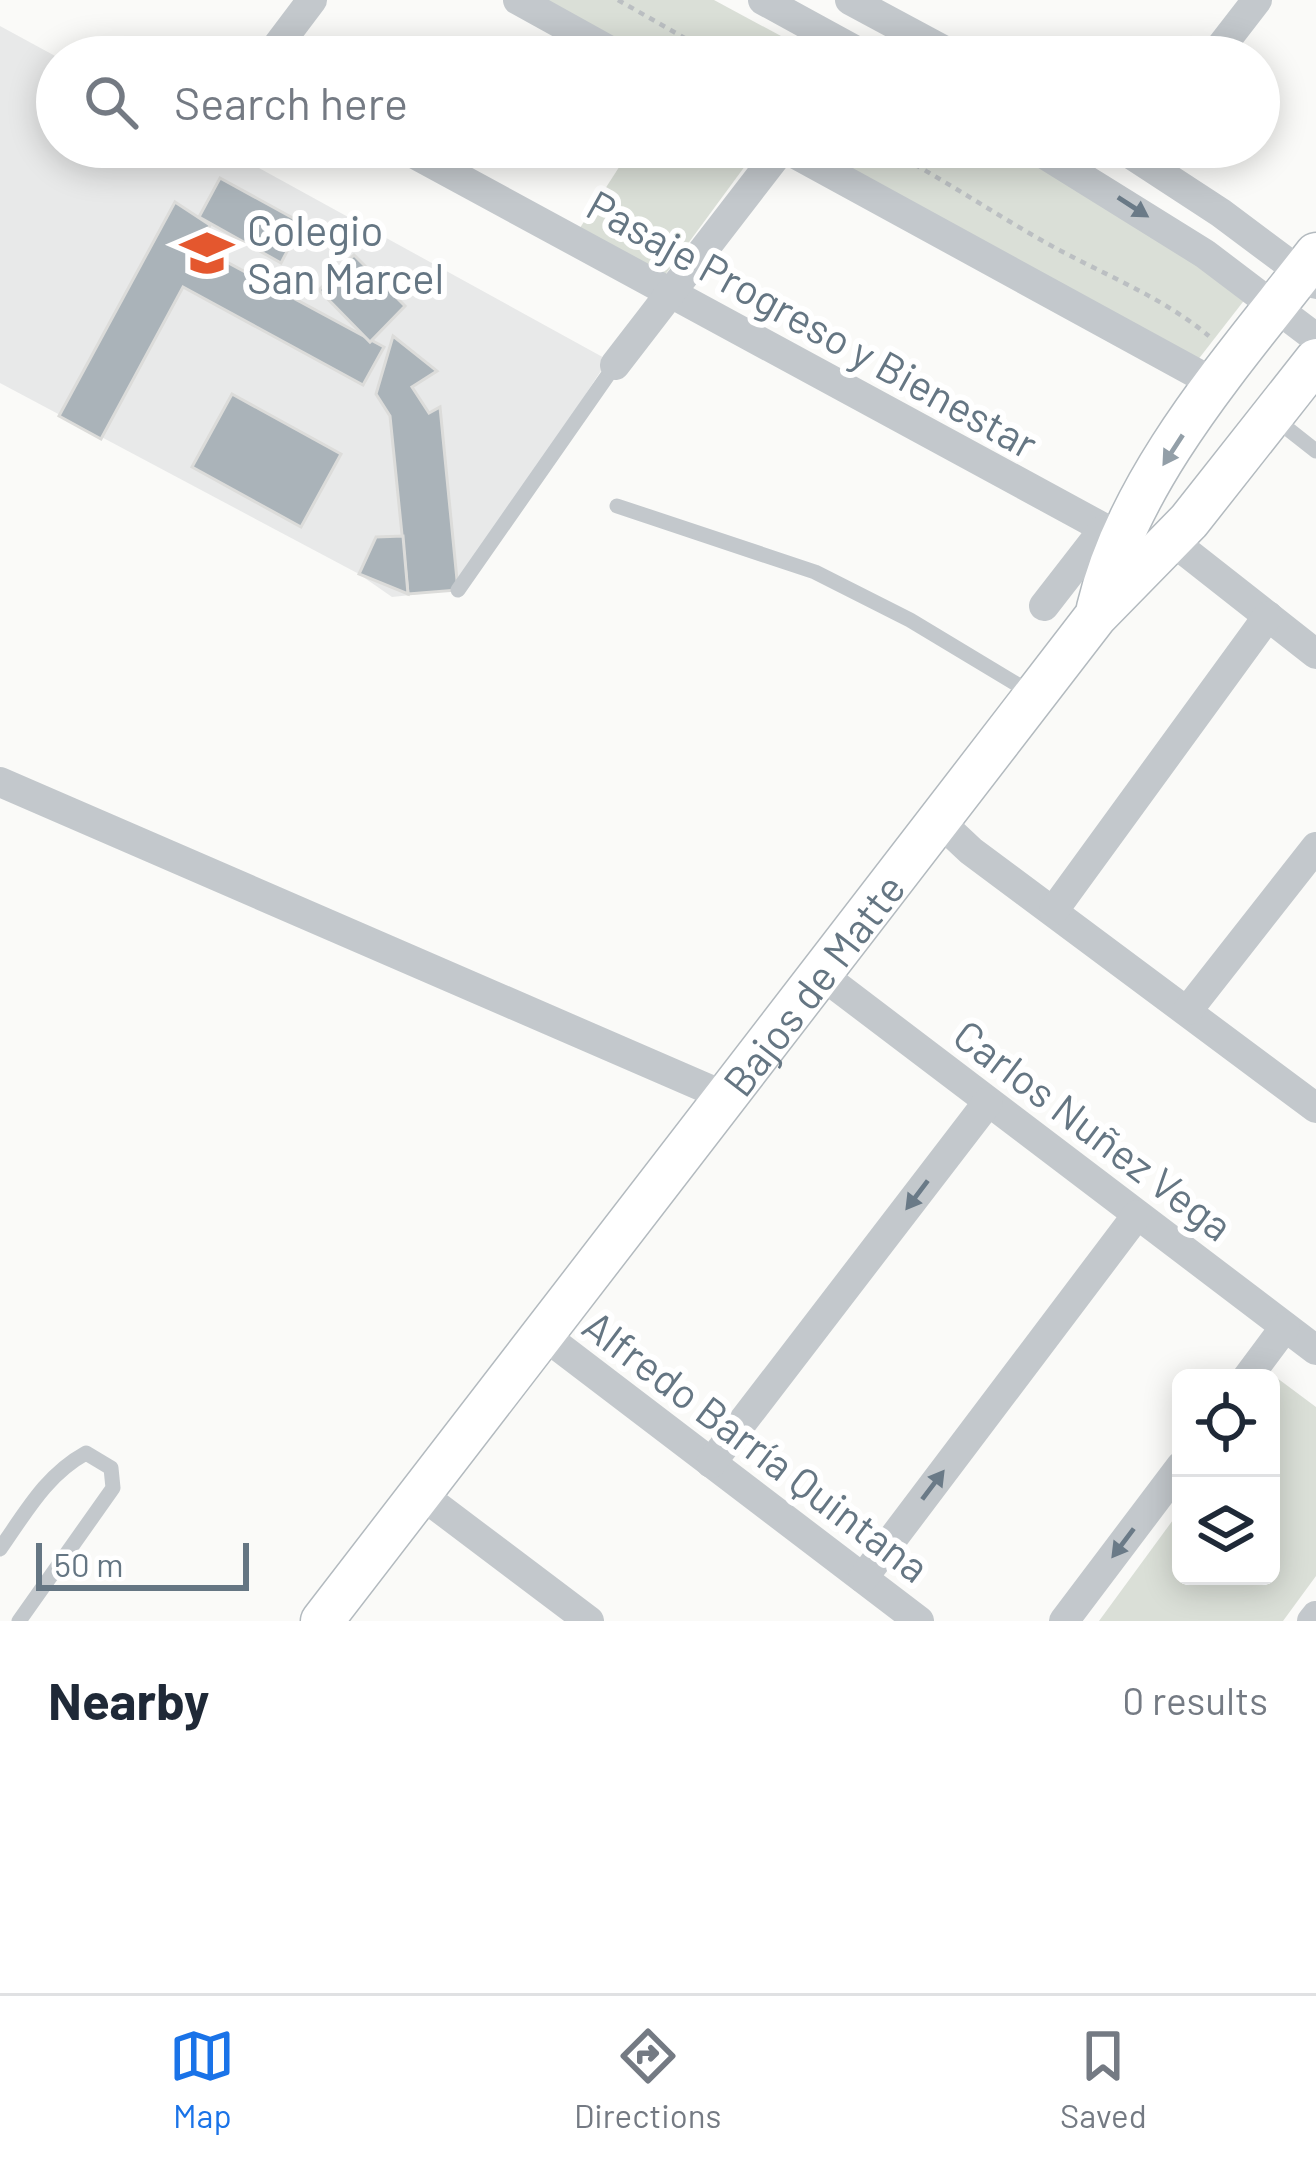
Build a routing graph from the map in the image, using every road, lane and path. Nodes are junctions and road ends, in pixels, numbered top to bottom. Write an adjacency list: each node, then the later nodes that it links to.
1 (312, 0): 8 (street)
2 (518, 0): 9 (street)
3 (618, 0): 10 (path)
4 (763, 0): 11 (street)
5 (850, 0): 7 (street)
6 (1257, 0): 14 (street)
7 (890, 9): 12 (street); 13 (street)
8 (285, 36)
9 (583, 36)
10 (681, 36)
11 (826, 36)
12 (872, 36)
13 (927, 36)
14 (1230, 36)
15 (441, 168): 22 (street, Pasaje Progreso y Bienestar)
16 (767, 168): 22 (street)
17 (821, 168): 28 (street)
18 (923, 168): 25 (path)
19 (1068, 168): 23 (street, one-way to 23)
20 (1161, 168): 21 (street)
21 (1311, 270): 23 (main road)
22 (670, 293): 27 (street); 32 (street, Pasaje Progreso y Bienestar)
23 (1275, 306): 24 (street); 28 (main road)
24 (1316, 338)
25 (1214, 340)
26 (1316, 360): 29 (main road, Bajos de Matte)
27 (615, 365): 34 (lane)
28 (1216, 384): 32 (main road, one-way to 32)
29 (1272, 416): 30 (lane); 33 (main road, Bajos de Matte)
30 (1316, 451)
31 (617, 506): 39 (lane)
32 (1112, 534): 35 (street); 36 (main road)
33 (1171, 540): 36 (main road, Bajos de Matte); 37 (street)
34 (458, 590)
35 (1044, 606)
36 (1096, 616): 39 (main road, Bajos de Matte)
37 (1268, 616): 38 (street); 43 (street)
38 (1316, 655)
39 (1036, 696): 41 (main road, Bajos de Matte)
40 (0, 782): 46 (street)
41 (939, 821): 43 (street); 44 (main road, Bajos de Matte)
42 (1316, 848): 45 (street)
43 (1054, 910): 45 (street)
44 (822, 976): 46 (main road, Bajos de Matte); 47 (street, Carlos Nuñez Vega)
45 (1188, 1010): 48 (street)
46 (729, 1098): 51 (main road, Bajos de Matte)
47 (988, 1102): 49 (street, Carlos Nuñez Vega); 54 (street, one-way to 54)
48 (1315, 1106)
49 (1137, 1215): 50 (street, Carlos Nuñez Vega); 58 (street, one-way to 49)
50 (1286, 1327): 52 (street, Carlos Nuñez Vega); 53 (street)
51 (544, 1336): 54 (street, Alfredo Barría Quintana); 56 (main road, Bajos de Matte)
52 (1316, 1350)
53 (1254, 1369)
54 (711, 1463): 58 (street, Alfredo Barría Quintana)
55 (1173, 1477): 63 (street, one-way to 63)
56 (422, 1495): 60 (main road, Bajos de Matte); 61 (street)
57 (0, 1549): 59 (lane)
58 (862, 1578): 62 (street, Alfredo Barría Quintana)
59 (19, 1621)
60 (322, 1621)
61 (589, 1621)
62 (919, 1621)
63 (1064, 1621)

